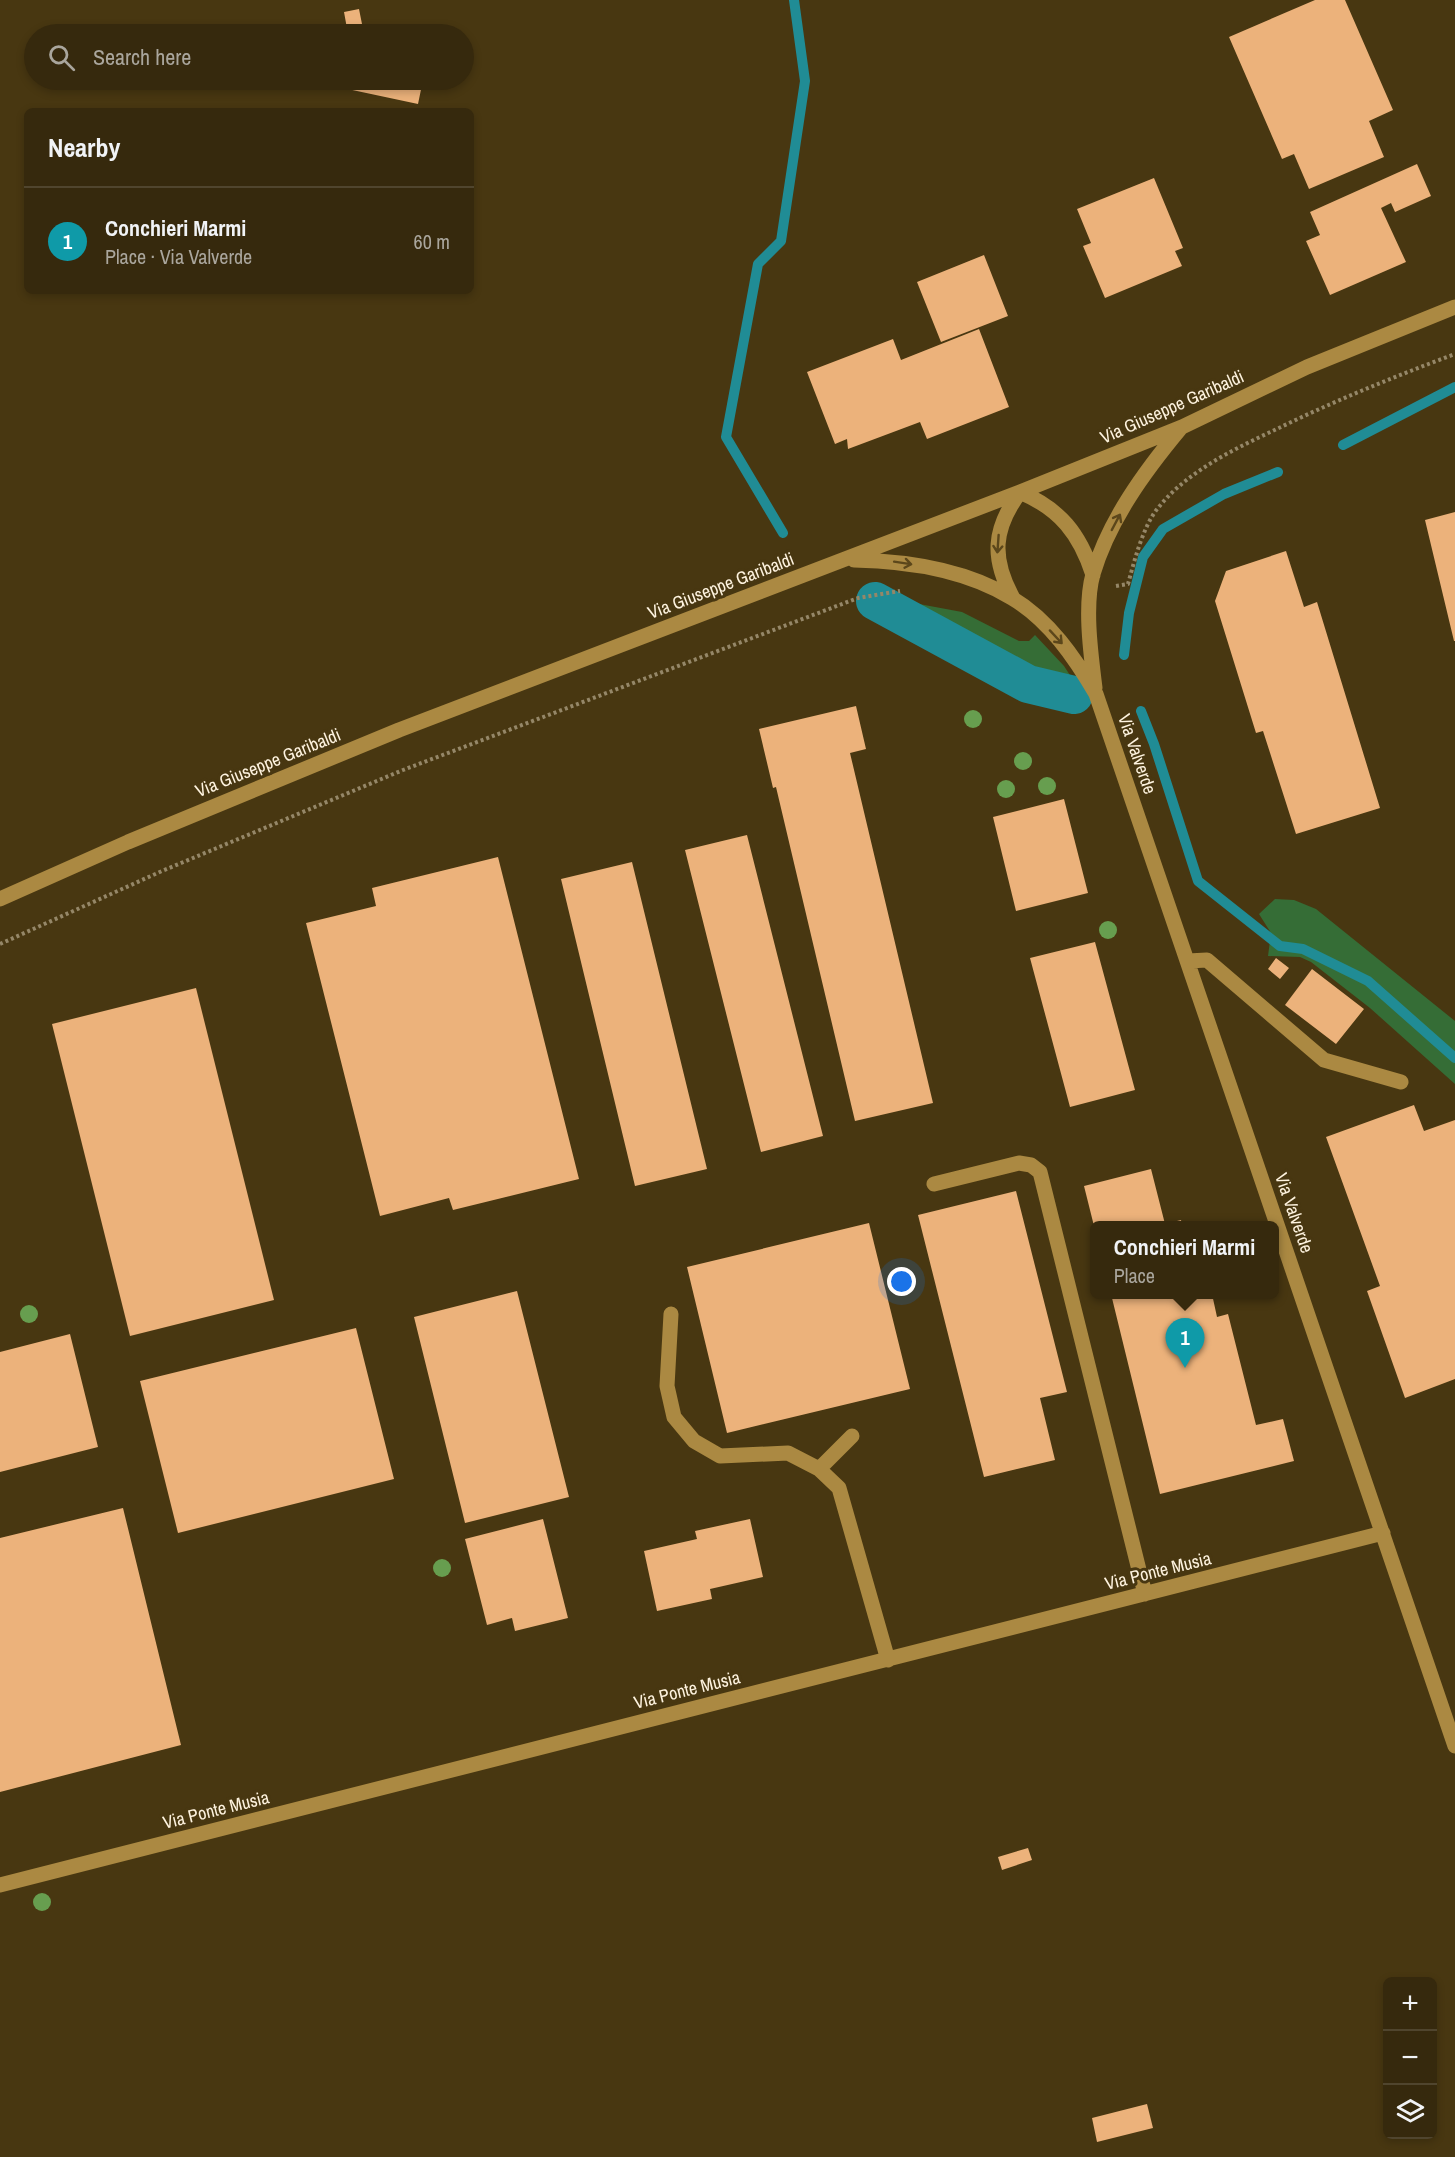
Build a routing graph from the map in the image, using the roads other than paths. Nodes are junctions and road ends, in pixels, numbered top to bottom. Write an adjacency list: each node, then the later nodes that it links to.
1 (1455, 308): 2 (street, Via Giuseppe Garibaldi)
2 (1182, 427): 3 (street, Via Giuseppe Garibaldi); 5 (street, Via Valverde, one-way to 2)
3 (1020, 492): 4 (street, Via Giuseppe Garibaldi); 5 (street, Via Valverde); 6 (street, Via Valverde, one-way to 6)
4 (845, 560): 6 (street, Via Valverde, one-way to 6); 8 (street, Via Giuseppe Garibaldi)
5 (1093, 575): 7 (street, Via Valverde)
6 (1012, 598): 7 (street, Via Valverde, one-way to 7)
7 (1096, 694): 9 (street, Via Valverde)
8 (0, 899)
9 (1188, 961): 10 (street); 12 (street, Via Valverde)
10 (1401, 1082)
11 (934, 1184): 18 (street)
12 (1277, 1221)
13 (1279, 1228): 17 (street, Via Valverde)
14 (671, 1314): 16 (street)
15 (852, 1436): 16 (street)
16 (819, 1469): 19 (street)
17 (1383, 1533): 18 (street, Via Ponte Musia); 20 (street, Via Valverde)
18 (1145, 1594): 19 (street, Via Ponte Musia)
19 (888, 1660): 22 (street, Via Ponte Musia)
20 (1448, 1704): 21 (street, Via Valverde)
21 (1455, 1746)
22 (0, 1885)

